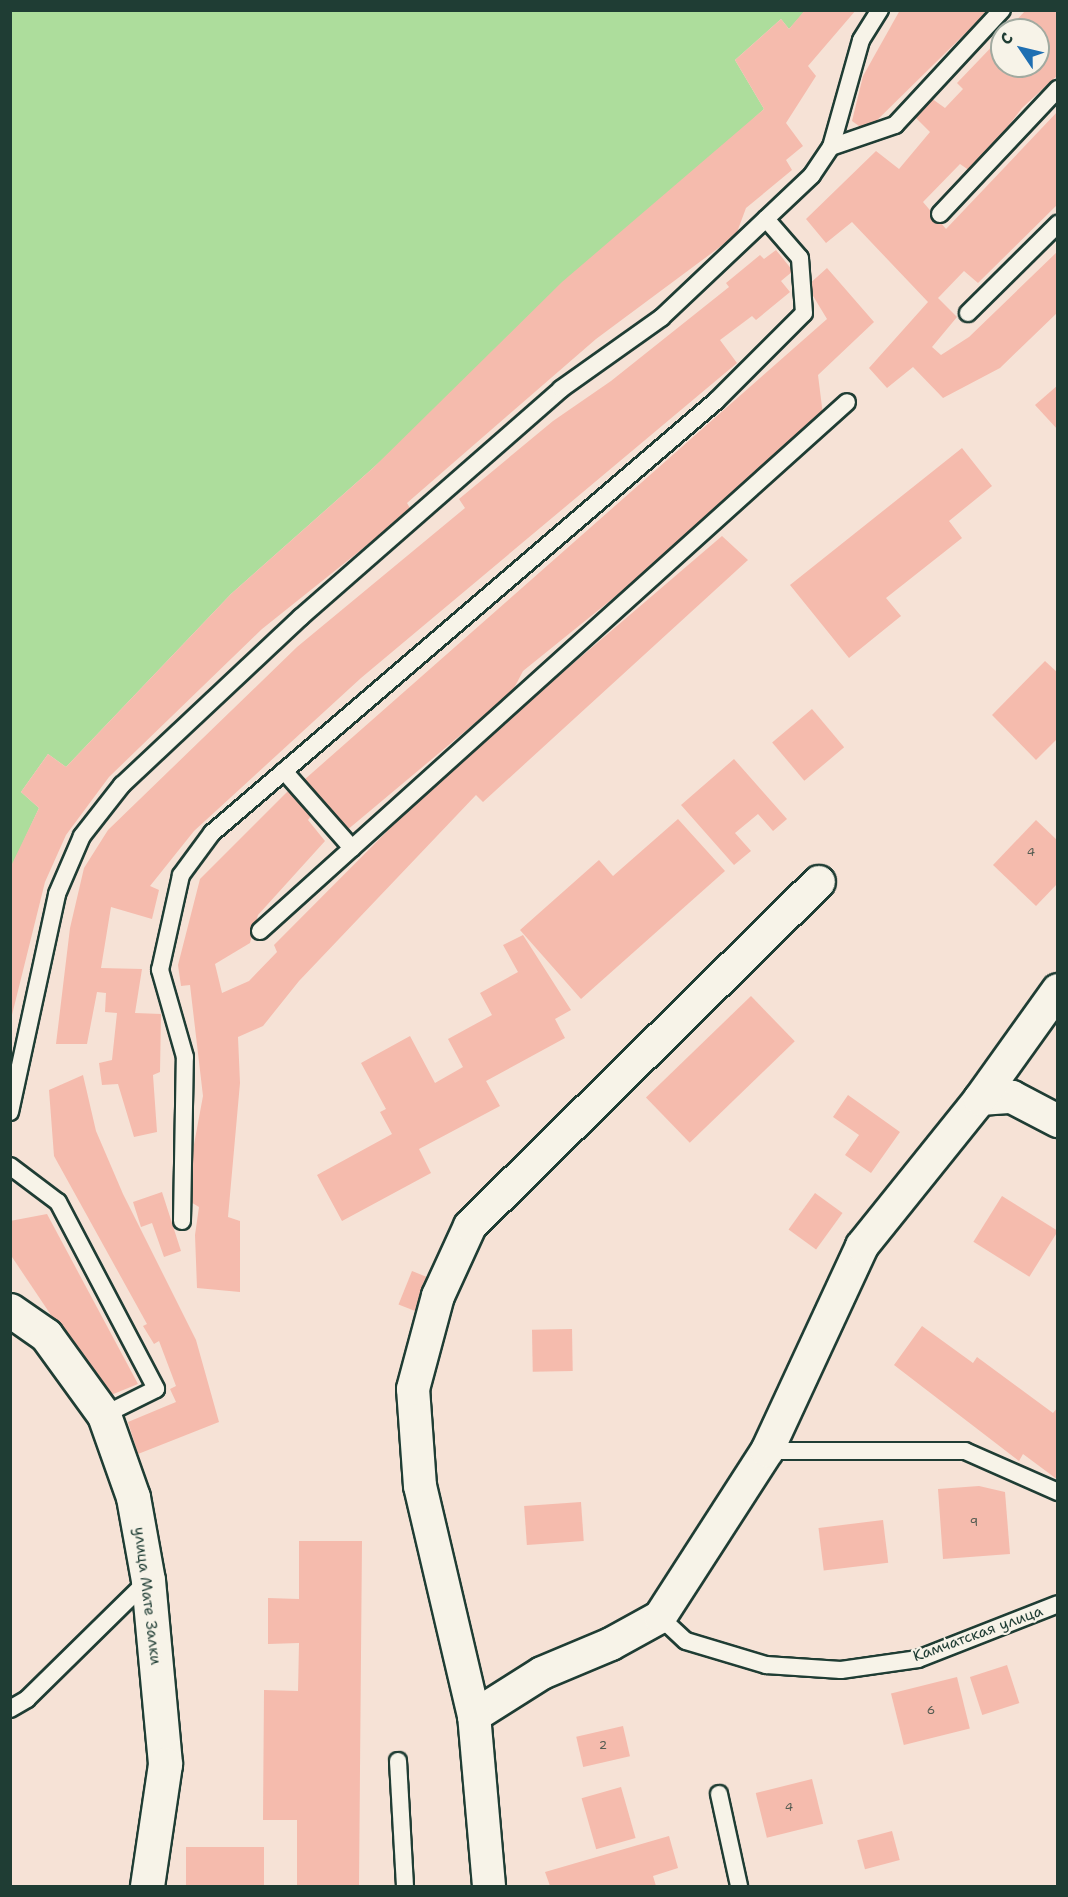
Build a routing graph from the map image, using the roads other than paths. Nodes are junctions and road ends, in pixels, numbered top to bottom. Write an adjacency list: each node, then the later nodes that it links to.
1 (880, 10): 4 (lane)
2 (1002, 10): 4 (lane)
3 (1058, 89): 5 (lane)
4 (831, 147): 6 (lane)
5 (940, 214)
6 (766, 219): 10 (lane); 15 (lane)
7 (1058, 224): 8 (lane)
8 (968, 313)
9 (848, 402): 11 (lane)
10 (284, 771): 11 (lane); 20 (lane)
11 (352, 848): 13 (lane)
12 (819, 882): 29 (street)
13 (260, 931)
14 (1058, 990): 16 (street)
15 (16, 1054): 17 (lane)
16 (980, 1099): 18 (street); 23 (street)
17 (10, 1112)
18 (1058, 1121)
19 (10, 1166): 22 (lane)
20 (182, 1221)
21 (10, 1310): 22 (street, улица Мате Залки)
22 (104, 1415): 25 (street, улица Мате Залки)
23 (767, 1451): 24 (lane); 27 (street)
24 (1058, 1491)
25 (148, 1580): 28 (lane); 32 (street, улица Мате Залки)
26 (1058, 1604): 27 (lane, Камчатская улица)
27 (660, 1617): 29 (street)
28 (10, 1709)
29 (474, 1716): 34 (street)
30 (398, 1761): 33 (lane)
31 (719, 1794): 35 (lane)
32 (147, 1887)
33 (405, 1887)
34 (489, 1887)
35 (740, 1887)

